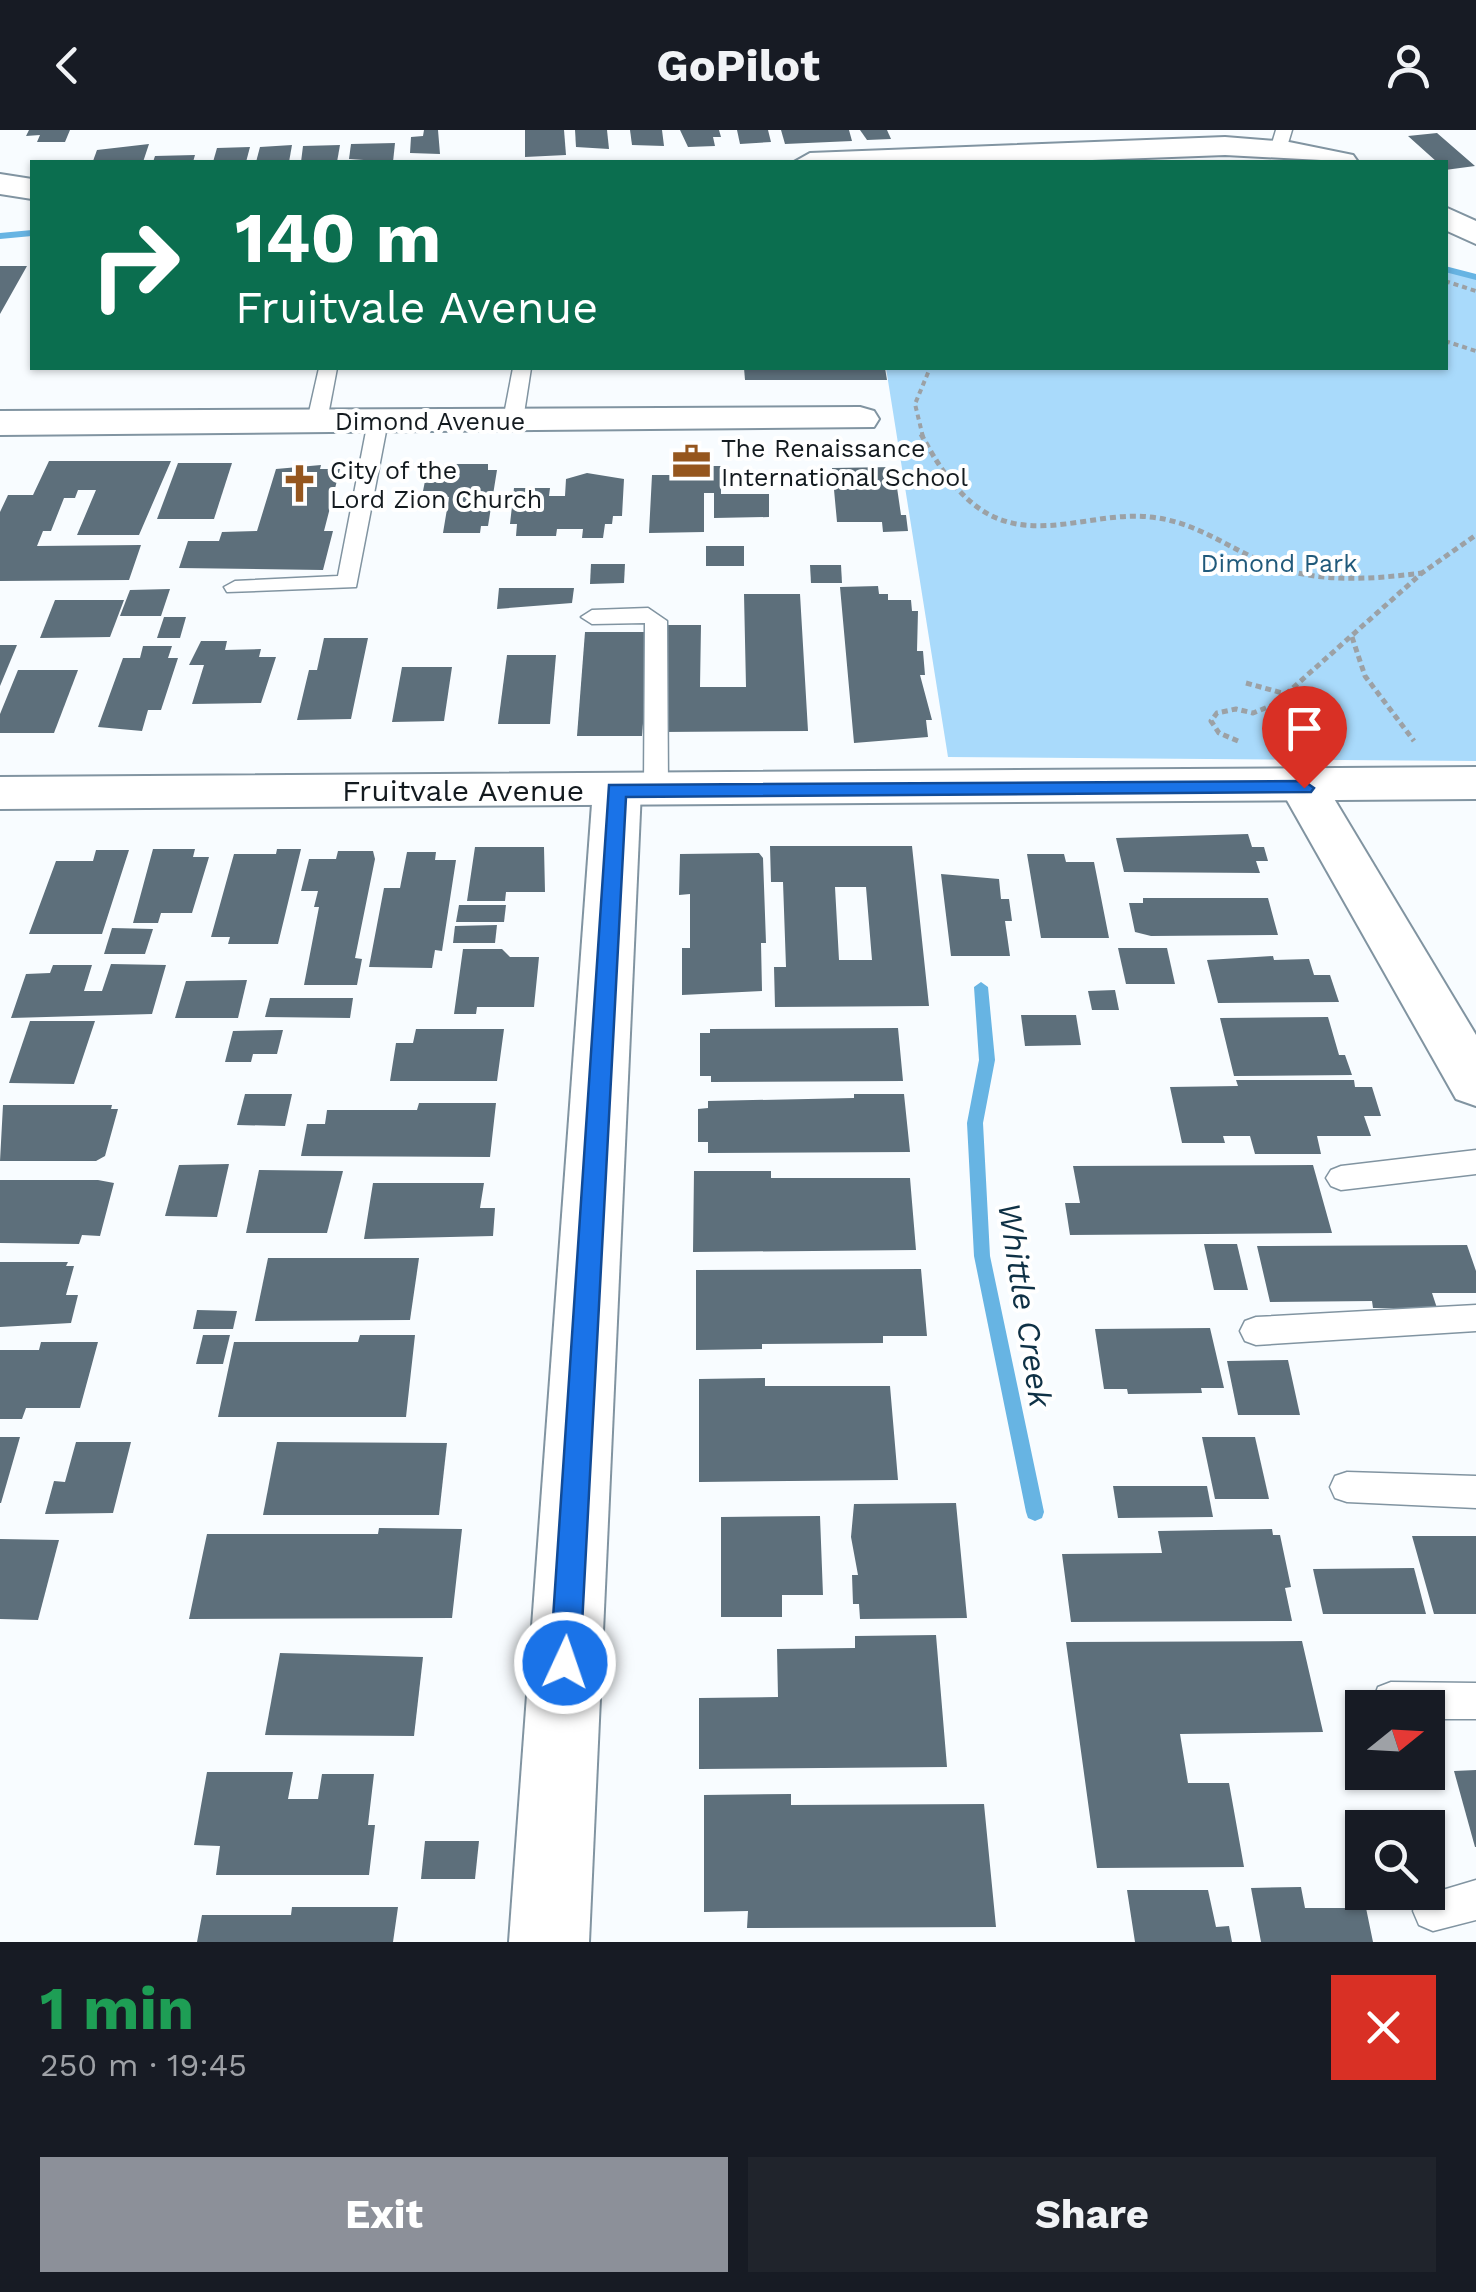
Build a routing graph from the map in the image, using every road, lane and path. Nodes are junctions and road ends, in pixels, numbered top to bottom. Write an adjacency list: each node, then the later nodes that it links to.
1 (1281, 140): 2 (street); 4 (street)
2 (1148, 156): 3 (street)
3 (923, 160)
4 (1336, 160)
5 (0, 184): 6 (street)
6 (30, 189)
7 (1448, 219): 8 (street)
8 (1476, 234)
9 (1448, 282): 10 (path)
10 (1476, 291)
11 (1448, 342): 12 (path)
12 (1476, 350)
13 (328, 370): 18 (lane)
14 (522, 370): 17 (lane)
15 (929, 370): 22 (path)
16 (860, 419): 17 (street, Dimond Avenue)
17 (513, 420): 19 (street, Dimond Avenue)
18 (317, 421): 19 (street, Dimond Avenue); 20 (street, Dimond Avenue)
19 (378, 421): 23 (lane)
20 (0, 422)
21 (1476, 535): 22 (path)
22 (1422, 573): 25 (path)
23 (235, 587)
24 (592, 617): 32 (lane)
25 (1352, 636): 27 (path); 28 (path)
26 (1246, 683): 27 (path)
27 (1286, 697): 29 (path); 30 (path)
28 (1417, 744)
29 (1247, 747)
30 (1310, 766): 31 (street, Fruitvale Avenue); 32 (street, Fruitvale Avenue); 34 (street)
31 (1476, 783)
32 (636, 790): 33 (street, Fruitvale Avenue); 45 (street)
33 (2, 800)
34 (1476, 1084)
35 (1476, 1162): 36 (lane)
36 (1341, 1178)
37 (1476, 1318): 38 (lane)
38 (1256, 1331)
39 (1347, 1487): 40 (lane)
40 (1476, 1492)
41 (1445, 1701): 42 (lane)
42 (1476, 1701)
43 (1476, 1900): 44 (lane)
44 (1433, 1911)
45 (549, 1942)

